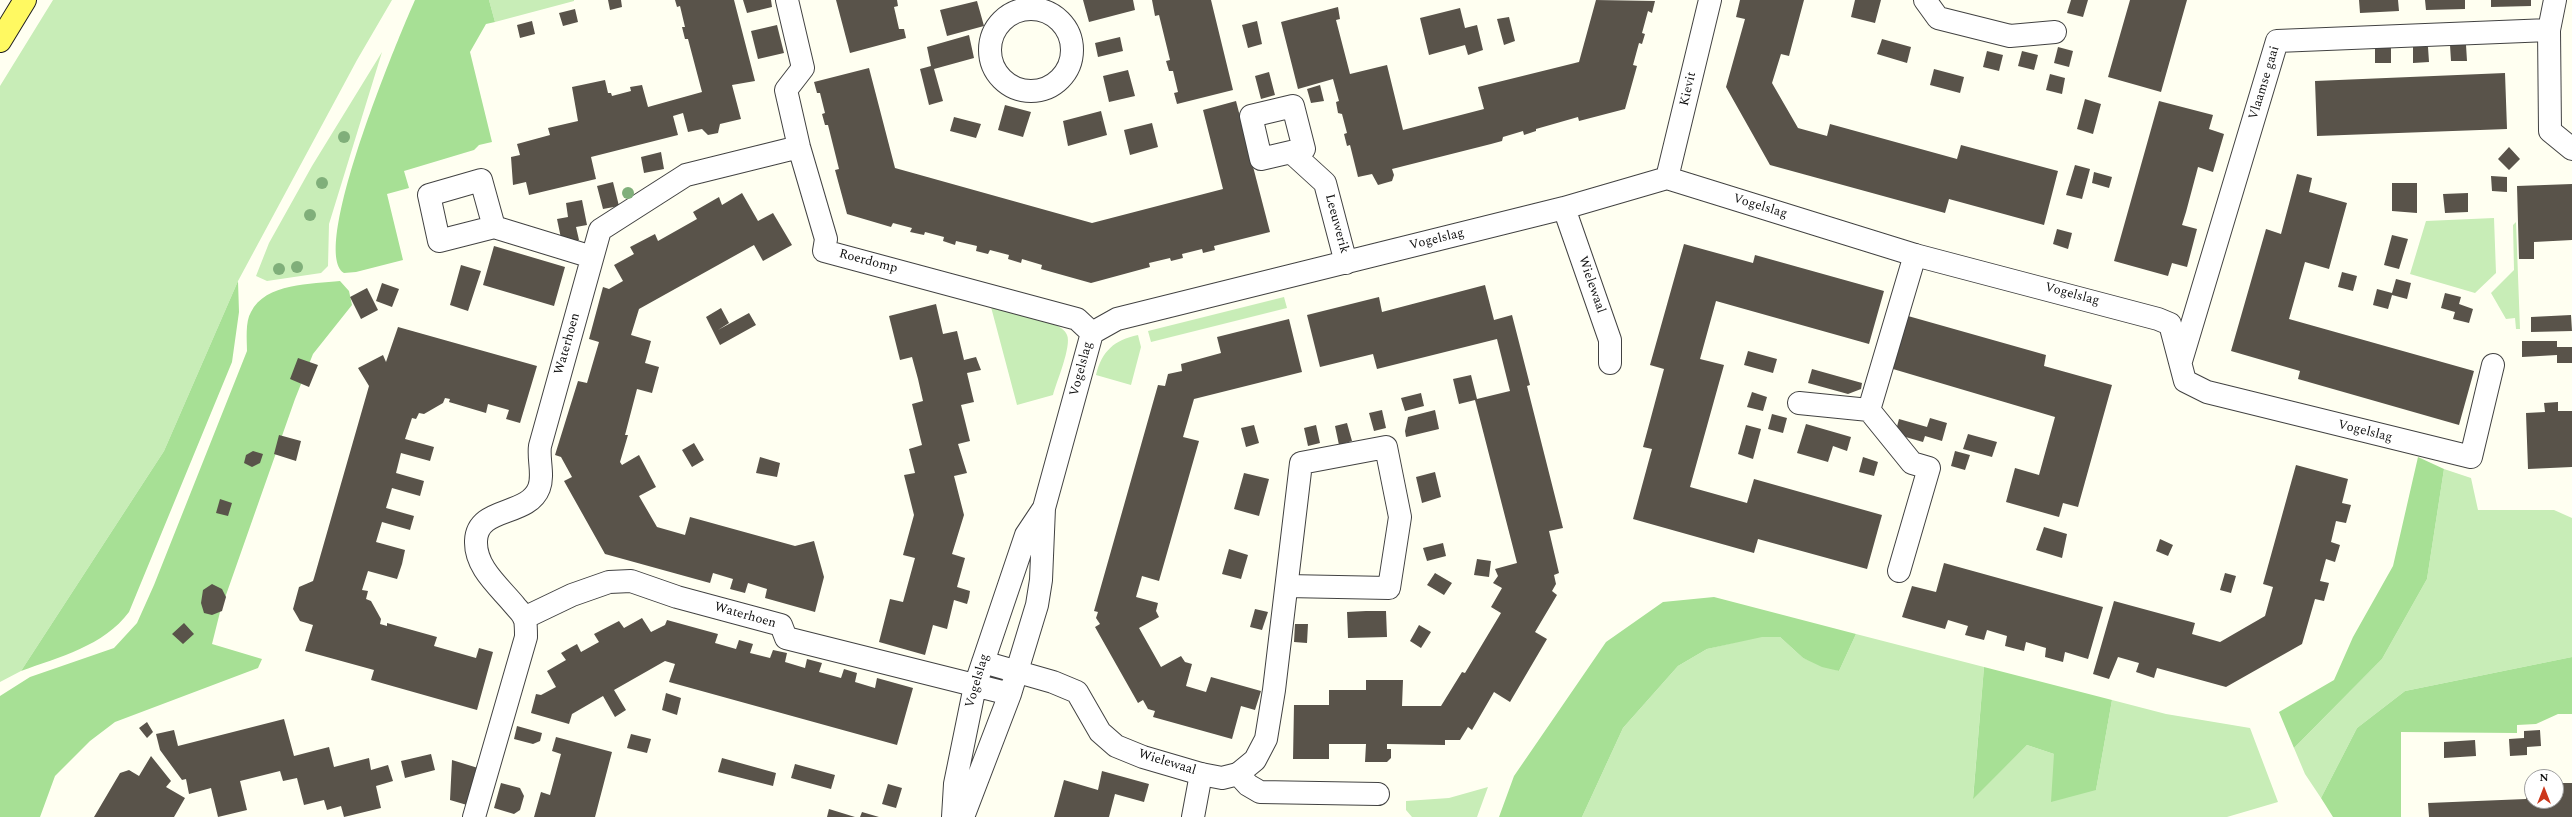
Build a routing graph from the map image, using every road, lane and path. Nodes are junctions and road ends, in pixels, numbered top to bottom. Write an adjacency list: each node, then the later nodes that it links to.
1 (25, 0): 8 (main road)
2 (787, 0): 9 (street, Roerdomp)
3 (1710, 0): 12 (street, Kievit)
4 (1925, 0): 7 (street)
5 (2555, 0): 6 (street)
6 (2549, 30): 10 (street); 19 (street, Vlaamse gaai)
7 (2055, 32)
8 (0, 41)
9 (799, 147): 16 (street, Waterhoen); 18 (street, Roerdomp)
10 (2572, 149)
11 (1291, 152): 17 (street, Leeuwerik)
12 (1667, 178): 13 (street, Vogelslag); 15 (street, Vogelslag)
13 (1564, 208): 17 (street, Vogelslag); 20 (street, Wielewaal)
14 (494, 227): 16 (street)
15 (1915, 255): 19 (street, Vogelslag); 23 (street)
16 (592, 257): 27 (street, Waterhoen)
17 (1346, 263): 18 (street, Vogelslag)
18 (1092, 333): 24 (street, Vogelslag)
19 (2181, 361): 21 (street, Vogelslag)
20 (1610, 363)
21 (2493, 365)
22 (1799, 402): 23 (street)
23 (1869, 410): 25 (street)
24 (1044, 508): 28 (street, Vogelslag); 29 (street, Vogelslag)
25 (1899, 570)
26 (1287, 586): 26 (street); 33 (street)
27 (524, 618): 30 (street, Waterhoen); 35 (street)
28 (983, 662): 29 (street, Wielewaal); 30 (street, Vogelslag)
29 (1017, 671): 31 (street, Vogelslag); 32 (street, Wielewaal)
30 (975, 686): 31 (street, Waterhoen); 36 (street, Vogelslag)
31 (1010, 694): 37 (street, Vogelslag)
32 (1201, 774): 33 (street, Wielewaal); 38 (street)
33 (1238, 774): 34 (street)
34 (1378, 794)
35 (474, 817)
36 (953, 817)
37 (963, 817)
38 (1193, 817)

